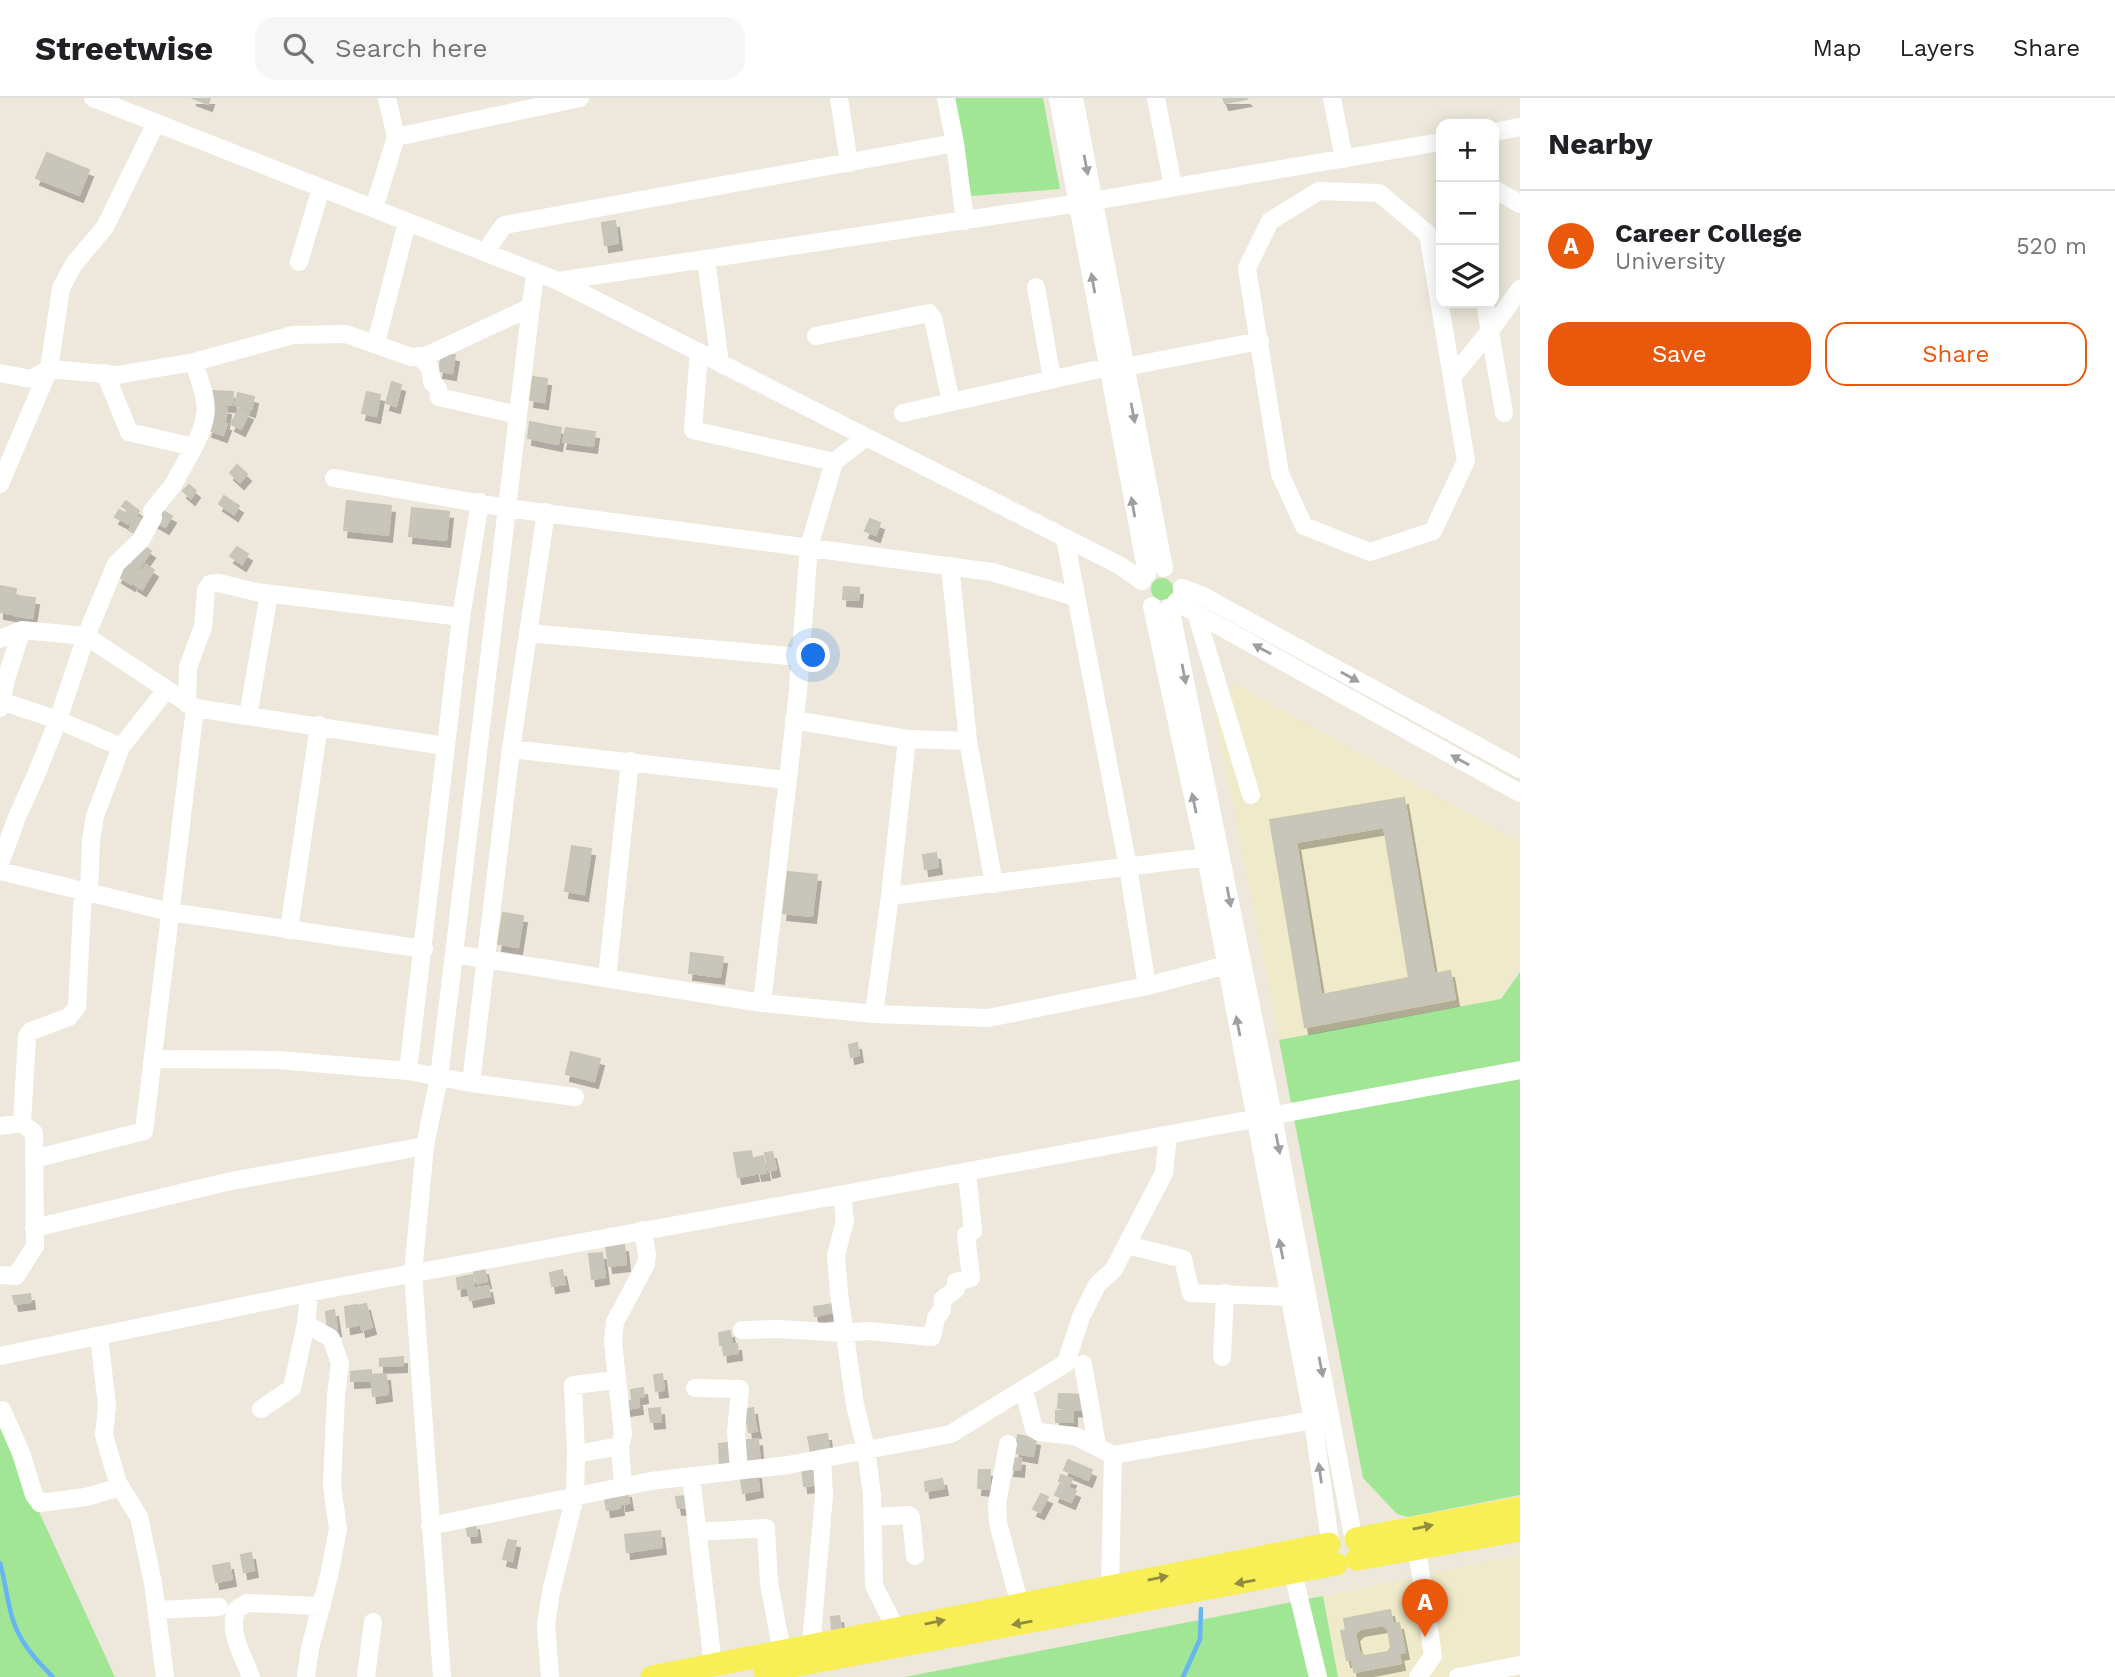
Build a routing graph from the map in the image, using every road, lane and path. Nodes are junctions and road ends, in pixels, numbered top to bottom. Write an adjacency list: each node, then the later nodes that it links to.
1 (93, 98): 11 (street)
2 (387, 98): 14 (street)
3 (580, 98): 10 (street)
4 (839, 98): 18 (street)
5 (946, 98): 15 (street)
6 (1058, 98): 22 (street)
7 (1074, 98): 22 (street, one-way to 22)
8 (1156, 98): 19 (street)
9 (1332, 98): 17 (street)
10 (502, 106): 14 (street)
11 (156, 123): 20 (street); 45 (street)
12 (1520, 127): 13 (street)
13 (1499, 131)
14 (396, 137): 24 (street)
15 (955, 143): 18 (street); 25 (street)
16 (1436, 143): 17 (street)
17 (1344, 159): 19 (street)
18 (849, 163): 27 (street)
19 (1173, 187): 22 (street)
20 (321, 188): 24 (street); 29 (street)
21 (1499, 191): 23 (street)
22 (1086, 202): 25 (street); 44 (street)
23 (1520, 204)
24 (374, 208): 26 (street)
25 (965, 221): 28 (street)
26 (407, 223): 27 (street); 39 (street)
27 (485, 252): 30 (street)
28 (706, 259): 31 (street); 43 (street)
29 (299, 262)
30 (535, 272): 31 (street); 34 (street)
31 (558, 281): 40 (street)
32 (1036, 287): 49 (street)
33 (1520, 289): 36 (street)
34 (531, 307): 41 (street); 53 (street)
35 (1486, 308): 36 (street)
36 (1490, 331): 48 (street); 52 (street)
37 (816, 335): 50 (street)
38 (1260, 341): 44 (street); 48 (street); 48 (street)
39 (373, 342): 41 (street); 42 (street)
40 (699, 352): 43 (street); 56 (street)
41 (419, 356): 53 (street)
42 (194, 362): 47 (street); 55 (street)
43 (720, 363): 54 (street)
44 (1116, 367): 49 (street); 65 (street, one-way to 65); 66 (street, one-way to 44)
45 (49, 369): 46 (street); 47 (street); 58 (street)
46 (0, 373)
47 (105, 373): 55 (street)
48 (1452, 377)
49 (1052, 380): 50 (street)
50 (951, 402): 51 (street)
51 (903, 412)
52 (1504, 413)
53 (518, 415): 60 (street)
54 (866, 437): 56 (street); 62 (street)
55 (194, 447): 74 (street)
56 (834, 462): 63 (street)
57 (334, 478): 59 (street)
58 (0, 484)
59 (480, 502): 60 (street); 71 (street)
60 (507, 508): 61 (street); 103 (street)
61 (546, 512): 63 (street); 73 (street)
62 (1065, 538): 66 (street); 68 (street)
63 (809, 547): 64 (street); 76 (street)
64 (950, 566): 68 (street); 85 (street)
65 (1164, 568): 66 (street); 69 (street)
66 (1144, 577): 69 (street)
67 (269, 594): 71 (street); 79 (street); 80 (street)
68 (1076, 597): 95 (street)
69 (1170, 601): 70 (street); 90 (street, one-way to 90); 94 (street, one-way to 69); 116 (street, one-way to 116)
70 (1196, 613): 92 (street, one-way to 70); 93 (street)
71 (461, 617): 86 (street)
72 (22, 631): 74 (street); 75 (street); 78 (street)
73 (528, 633): 76 (street); 88 (street)
74 (86, 636): 77 (street); 82 (street)
75 (0, 639)
76 (800, 657): 81 (street)
77 (166, 691): 79 (street); 87 (street)
78 (1, 705): 82 (street)
79 (191, 706): 80 (street); 100 (street)
80 (248, 716): 83 (street)
81 (794, 720): 84 (street); 91 (street)
82 (64, 723): 87 (street); 96 (street)
83 (319, 725): 86 (street); 101 (street)
84 (907, 739): 85 (street); 99 (street)
85 (968, 741): 97 (street)
86 (445, 746): 102 (street)
87 (121, 747): 98 (street)
88 (511, 749): 89 (street); 104 (street)
89 (630, 761): 91 (street); 106 (street)
90 (1520, 769)
91 (787, 780): 108 (street)
92 (1520, 793)
93 (1251, 795)
94 (1206, 857): 95 (street); 105 (street)
95 (1128, 867): 97 (street); 107 (street)
96 (7, 871): 98 (street)
97 (994, 884): 99 (street)
98 (86, 892): 100 (street); 117 (street)
99 (890, 896): 109 (street)
100 (170, 912): 101 (street); 110 (street)
101 (289, 930): 102 (street)
102 (424, 949): 112 (street)
103 (454, 954): 104 (street); 113 (street)
104 (487, 960): 106 (street); 114 (street)
105 (1227, 965): 107 (street); 116 (street, one-way to 105)
106 (607, 978): 108 (street)
107 (1147, 986): 109 (street)
108 (762, 1003): 109 (street)
109 (874, 1014)
110 (152, 1059): 112 (street); 121 (street)
111 (1520, 1070): 116 (street)
112 (408, 1071): 113 (street)
113 (439, 1077): 114 (street); 120 (street)
114 (471, 1083): 115 (street)
115 (575, 1097)
116 (1264, 1117): 119 (street); 131 (street, one-way to 116); 162 (street, one-way to 162)
117 (22, 1123): 118 (street); 121 (street)
118 (0, 1126)
119 (1168, 1135): 122 (street); 126 (street)
120 (425, 1146): 124 (street); 127 (street)
121 (34, 1159): 124 (street)
122 (967, 1173): 123 (street); 134 (street)
123 (842, 1195): 125 (street); 134 (street)
124 (34, 1228): 128 (street)
125 (643, 1230): 127 (street); 139 (street)
126 (1127, 1245): 129 (street); 141 (street)
127 (413, 1273): 130 (street); 159 (street)
128 (0, 1275)
129 (1225, 1293): 131 (street); 137 (street)
130 (309, 1294): 132 (street); 135 (street)
131 (1290, 1297): 144 (street)
132 (306, 1324): 142 (street); 168 (street)
133 (742, 1330): 134 (street)
134 (845, 1333): 148 (street)
135 (99, 1336): 136 (street); 154 (street)
136 (0, 1356)
137 (1222, 1357)
138 (1083, 1364): 146 (street)
139 (616, 1380): 147 (street); 149 (street)
140 (695, 1388): 152 (street)
141 (1024, 1390): 146 (street); 148 (street)
142 (261, 1409)
143 (2, 1410): 154 (street)
144 (1313, 1420): 150 (street); 162 (street, one-way to 144)
145 (1008, 1444): 167 (street)
146 (1097, 1445): 150 (street)
147 (620, 1446): 149 (street); 155 (street)
148 (866, 1449): 151 (street); 158 (street)
149 (576, 1454): 156 (street)
150 (1113, 1455): 166 (street)
151 (822, 1459): 152 (street); 173 (street)
152 (739, 1470): 153 (street)
153 (691, 1476): 155 (street); 161 (street)
154 (121, 1487): 170 (street)
155 (623, 1487): 156 (street)
156 (575, 1496): 159 (street); 182 (street)
157 (1520, 1508): 162 (main road, one-way to 157)
158 (872, 1517): 164 (street); 172 (street)
159 (430, 1526): 181 (street)
160 (1520, 1530): 163 (main road)
161 (697, 1532): 174 (street); 175 (street)
162 (1344, 1547): 163 (main road); 165 (main road); 166 (main road, one-way to 162)
163 (1417, 1549): 186 (street)
164 (915, 1556)
165 (1293, 1573): 184 (main road, one-way to 184); 185 (street)
166 (1110, 1588): 167 (main road)
167 (1020, 1605): 172 (main road, one-way to 167)
168 (322, 1606): 178 (street); 179 (street)
169 (219, 1607): 170 (street)
170 (157, 1610): 177 (street)
171 (373, 1622): 180 (street)
172 (896, 1629): 173 (main road)
173 (811, 1646): 174 (main road)
174 (782, 1652): 175 (main road)
175 (713, 1665): 183 (main road)
176 (1520, 1665): 187 (street)
177 (165, 1677)
178 (251, 1677)
179 (306, 1677)
180 (366, 1677)
181 (442, 1677)
182 (550, 1677)
183 (652, 1677)
184 (733, 1677)
185 (1318, 1677)
186 (1418, 1677)
187 (1458, 1677)

